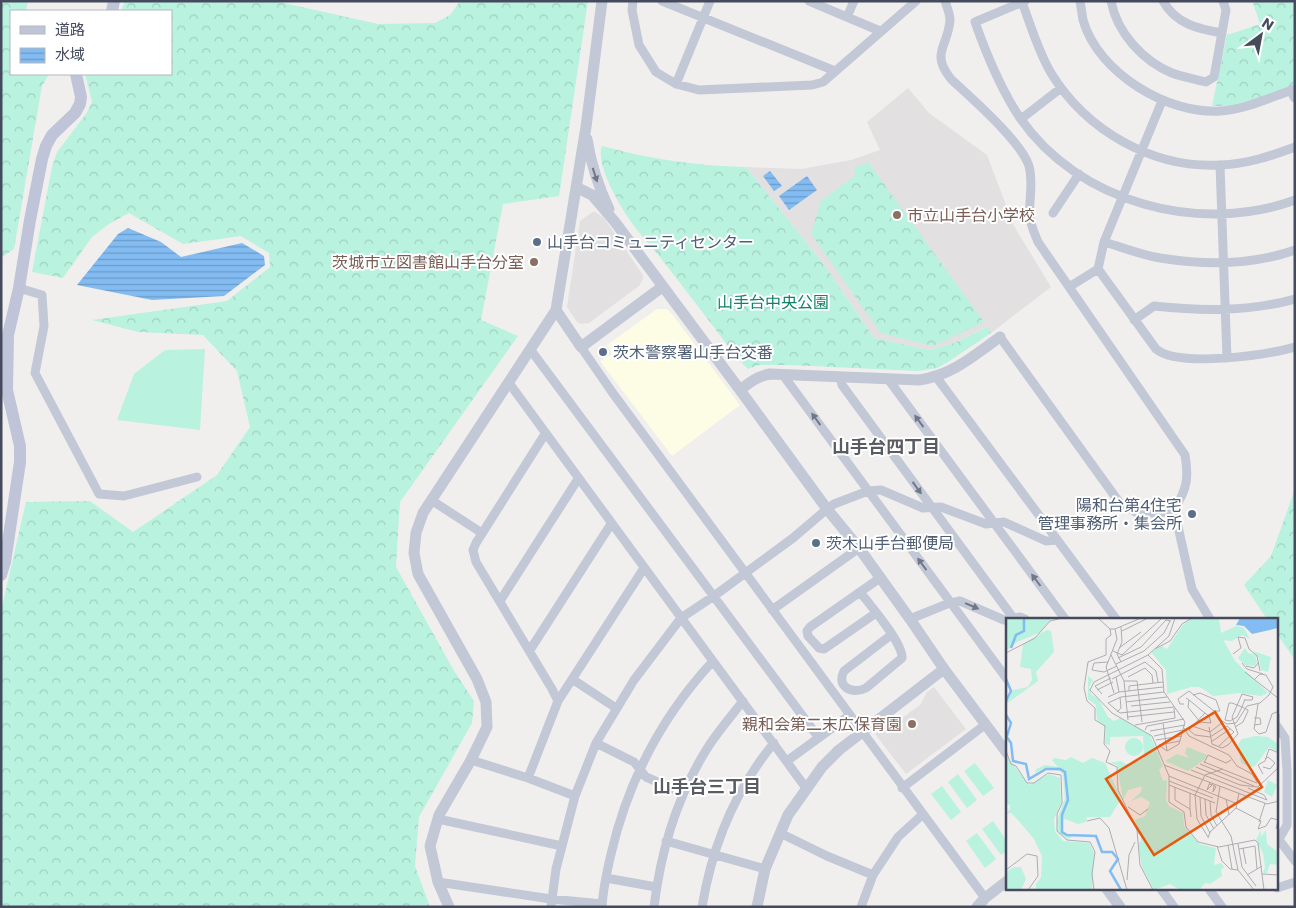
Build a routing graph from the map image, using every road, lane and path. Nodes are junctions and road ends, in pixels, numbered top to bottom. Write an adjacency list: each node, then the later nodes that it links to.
1 (602, 1): 25 (street)
2 (633, 1): 20 (street)
3 (662, 1): 14 (street)
4 (710, 1): 14 (street)
5 (809, 1): 15 (street)
6 (854, 1): 15 (street)
7 (916, 1): 16 (street)
8 (945, 1): 41 (street)
9 (1080, 1): 23 (street)
10 (1111, 1): 17 (street)
11 (1164, 1): 17 (street)
12 (1222, 1): 17 (street)
13 (1023, 2): 21 (street); 24 (street)
14 (704, 17): 18 (street); 20 (street)
15 (847, 17): 16 (street)
16 (880, 31): 18 (street)
17 (1222, 33)
18 (835, 71): 20 (street)
19 (76, 75): 42 (main road)
20 (676, 84)
21 (1061, 88): 24 (street); 27 (street)
22 (1294, 92): 23 (street)
23 (1162, 101): 27 (street)
24 (1021, 119): 29 (street)
25 (586, 127): 30 (street); 35 (street, one-way to 35)
26 (1295, 147): 28 (street)
27 (1141, 151): 28 (street); 31 (street)
28 (1220, 165): 34 (street)
29 (1078, 174): 31 (street); 33 (street)
30 (576, 187): 35 (street); 44 (street)
31 (1121, 197): 34 (street); 36 (street)
32 (1295, 200): 34 (street)
33 (1053, 213)
34 (1222, 215): 38 (street)
35 (615, 222): 40 (street)
36 (1104, 242): 38 (street); 39 (street)
37 (1295, 250): 38 (street)
38 (1224, 263): 45 (street)
39 (1098, 269): 41 (street); 46 (street)
40 (662, 287): 48 (street); 57 (street)
41 (1069, 287): 65 (street)
42 (18, 288): 59 (street); 73 (main road)
43 (1295, 299): 45 (street)
44 (556, 310): 48 (street); 50 (street)
45 (1226, 310): 46 (street); 51 (street)
46 (1134, 320): 51 (street)
47 (1000, 337): 54 (street); 65 (street)
48 (581, 347): 72 (street)
49 (1295, 347): 51 (street)
50 (530, 349): 56 (street); 76 (street)
51 (1227, 358)
52 (783, 375): 53 (street); 57 (street); 61 (street, one-way to 52)
53 (840, 377): 55 (street); 63 (street, one-way to 63)
54 (937, 378): 55 (street); 69 (street)
55 (888, 379): 66 (street, one-way to 55)
56 (509, 383): 58 (street); 62 (street)
57 (740, 390): 64 (street)
58 (545, 434): 60 (street); 68 (street)
59 (197, 477)
60 (578, 479): 67 (street); 77 (street)
61 (868, 491): 63 (street); 64 (street); 78 (street, one-way to 61)
62 (431, 500): 68 (street); 105 (street)
63 (931, 507): 66 (street); 82 (street)
64 (827, 509): 70 (street); 72 (street)
65 (1174, 509): 85 (street)
66 (993, 523): 69 (street); 83 (street, one-way to 66)
67 (611, 524): 71 (street); 89 (street)
68 (482, 533): 77 (street)
69 (1057, 540): 84 (street)
70 (858, 548): 74 (street); 79 (street)
71 (644, 568): 81 (street); 93 (street)
72 (745, 573): 76 (street); 79 (street)
73 (1, 575)
74 (880, 578): 75 (street); 86 (street)
75 (860, 592): 80 (street); 80 (street)
76 (714, 596): 81 (street); 101 (street)
77 (500, 601): 89 (street)
78 (951, 604): 86 (street); 87 (street, one-way to 87); 92 (street)
79 (772, 610): 97 (street)
80 (876, 613): 88 (street)
81 (680, 618): 90 (street); 96 (street)
82 (1012, 618)
83 (1064, 618)
84 (1115, 618)
85 (1209, 618)
86 (910, 619): 91 (street)
87 (1006, 620)
88 (892, 635): 88 (street)
89 (530, 650): 95 (street)
90 (713, 660): 94 (street); 107 (street)
91 (944, 669): 98 (street); 100 (street)
92 (1006, 678)
93 (572, 680): 95 (street); 96 (street)
94 (743, 700): 103 (street); 111 (street)
95 (558, 701): 108 (street)
96 (616, 708): 102 (street)
97 (850, 715): 100 (street); 101 (street)
98 (986, 724): 104 (street); 110 (street)
99 (1278, 728): 116 (street)
100 (863, 732): 109 (street); 110 (street)
101 (819, 738): 106 (street)
102 (596, 743): 107 (street); 112 (street)
103 (774, 743): 106 (street); 119 (street)
104 (1006, 752)
105 (471, 760): 108 (street); 114 (street)
106 (787, 761): 109 (street)
107 (639, 769): 111 (street); 123 (street)
108 (528, 778): 112 (street)
109 (806, 788): 115 (street)
110 (902, 788): 113 (street)
111 (683, 793): 117 (street)
112 (575, 796): 118 (street)
113 (922, 815): 122 (street); 132 (street)
114 (438, 819): 118 (street); 124 (street)
115 (780, 833): 121 (street); 122 (street)
116 (1278, 838): 120 (street)
117 (666, 841): 119 (street); 127 (street)
118 (562, 846): 133 (street)
119 (715, 854): 121 (street); 137 (street)
120 (1295, 861)
121 (765, 869): 138 (street)
122 (873, 875): 139 (street)
123 (606, 878): 127 (street); 134 (street)
124 (438, 882): 133 (street); 135 (street)
125 (1006, 882): 132 (street)
126 (1295, 882): 128 (street)
127 (656, 887): 136 (street)
128 (1278, 888)
129 (1108, 890): 140 (street)
130 (1163, 890): 141 (street)
131 (1210, 890): 142 (street)
132 (981, 902)
133 (551, 903): 134 (street)
134 (602, 906)
135 (448, 907)
136 (654, 907)
137 (702, 907)
138 (757, 907)
139 (861, 907)
140 (1120, 907)
141 (1174, 907)
142 (1222, 907)

